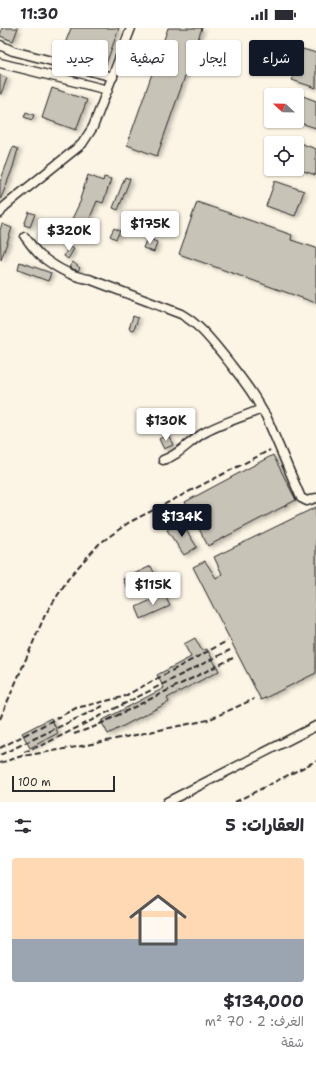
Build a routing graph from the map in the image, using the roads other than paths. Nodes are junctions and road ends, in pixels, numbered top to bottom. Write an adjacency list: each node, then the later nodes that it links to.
1 (131, 28): 6 (lane)
2 (0, 45): 3 (lane)
3 (13, 50): 5 (lane); 6 (lane)
4 (0, 63): 5 (lane)
5 (9, 64): 7 (lane)
6 (113, 77): 7 (lane)
7 (108, 90): 8 (lane)
8 (0, 213)
9 (25, 237): 10 (lane)
10 (262, 410): 11 (lane); 12 (lane)
11 (163, 460)
12 (316, 498)
13 (316, 726): 14 (lane)
14 (167, 802)

